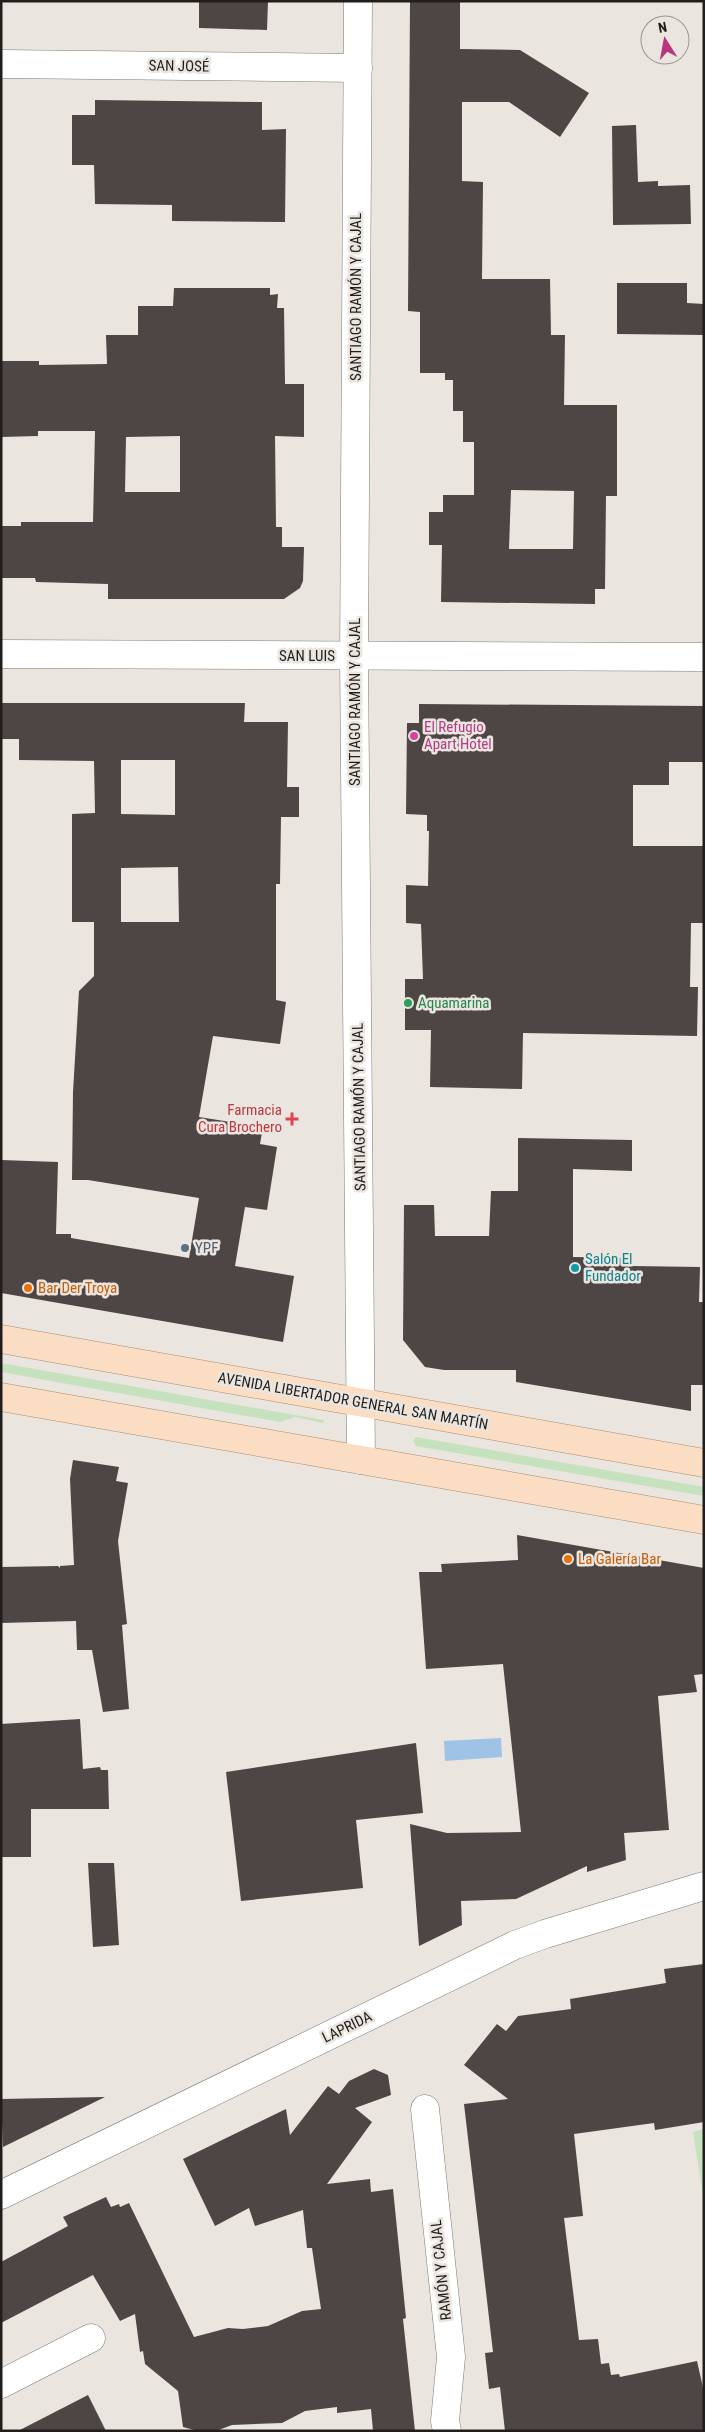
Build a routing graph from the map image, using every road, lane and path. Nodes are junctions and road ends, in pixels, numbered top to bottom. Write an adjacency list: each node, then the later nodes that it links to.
1 (358, 1): 3 (street, SANTIAGO RAMÓN Y CAJAL)
2 (1, 64): 3 (street, SAN JOSÉ)
3 (358, 68): 5 (street, SANTIAGO RAMÓN Y CAJAL)
4 (1, 654): 5 (street, SAN LUIS)
5 (354, 656): 6 (street, SAN LUIS); 9 (street, SANTIAGO RAMÓN Y CAJAL)
6 (704, 657)
7 (1, 1339): 9 (main road, AVENIDA LIBERTADOR GENERAL SAN MARTÍN)
8 (1, 1397): 10 (main road)
9 (361, 1402): 10 (street); 11 (main road, AVENIDA LIBERTADOR GENERAL SAN MARTÍN)
10 (361, 1460): 12 (main road)
11 (704, 1463)
12 (704, 1520)
13 (704, 1886): 15 (street, LAPRIDA)
14 (425, 2109): 18 (street, RAMÓN Y CAJAL)
15 (1, 2195)
16 (91, 2338): 17 (street)
17 (1, 2384)
18 (447, 2431)

